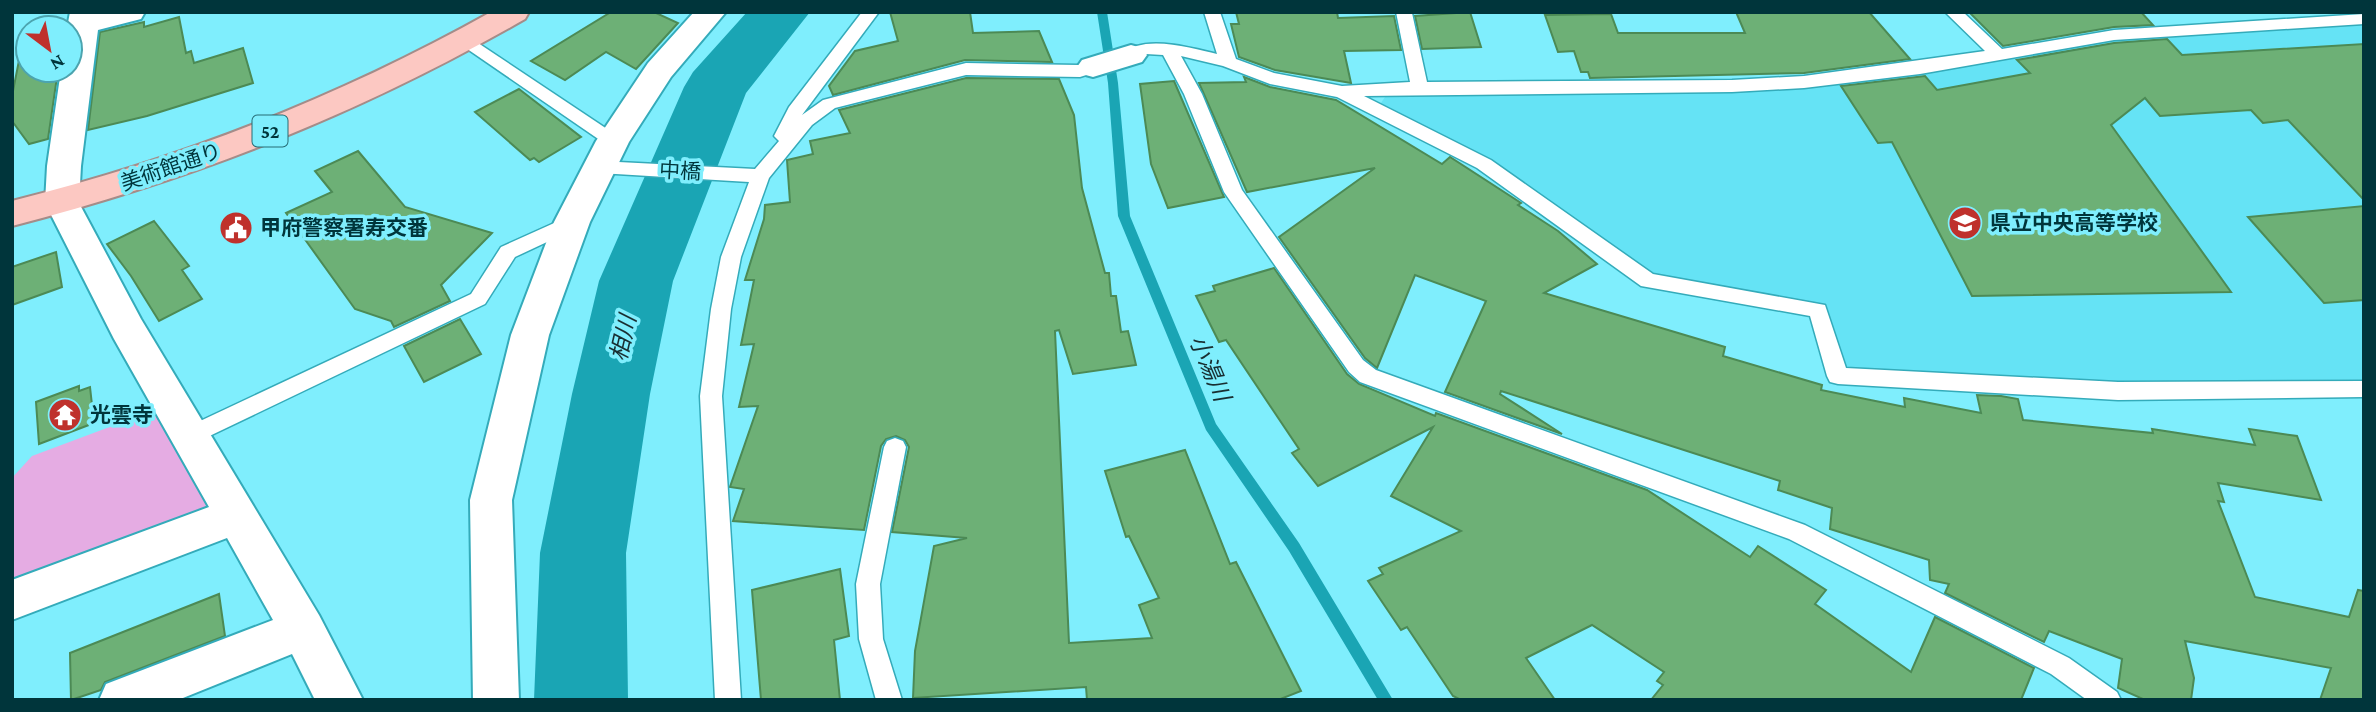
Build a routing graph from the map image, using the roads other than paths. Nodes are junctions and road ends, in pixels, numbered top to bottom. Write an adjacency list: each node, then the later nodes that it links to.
1 (130, 12): 8 (street)
2 (514, 12): 10 (highway, 美術館通り / 52)
3 (711, 12): 19 (street)
4 (870, 12): 20 (lane)
5 (1212, 12): 14 (lane)
6 (1953, 12): 13 (lane)
7 (1404, 13): 17 (lane)
8 (84, 18)
9 (2364, 19): 13 (lane)
10 (466, 40): 19 (lane); 21 (highway, 美術館通り / 52)
11 (1169, 50): 12 (lane); 14 (lane); 35 (lane)
12 (1131, 55): 15 (street)
13 (1999, 55): 17 (lane)
14 (1228, 62): 18 (lane)
15 (1093, 67): 20 (lane)
16 (75, 84): 21 (street)
17 (1420, 88): 18 (lane)
18 (1342, 92): 24 (lane)
19 (606, 154): 20 (lane, 中橋); 23 (street)
20 (764, 171): 33 (lane)
21 (62, 203): 22 (highway, 美術館通り / 52); 25 (street)
22 (12, 215)
23 (572, 222): 25 (lane); 32 (street)
24 (2364, 389)
25 (189, 436): 27 (street)
26 (895, 447): 34 (lane)
27 (234, 516): 28 (street); 29 (street)
28 (12, 600)
29 (303, 629): 30 (street); 31 (street)
30 (122, 700)
31 (340, 700)
32 (496, 700)
33 (728, 700)
34 (889, 700)
35 (2108, 700)

